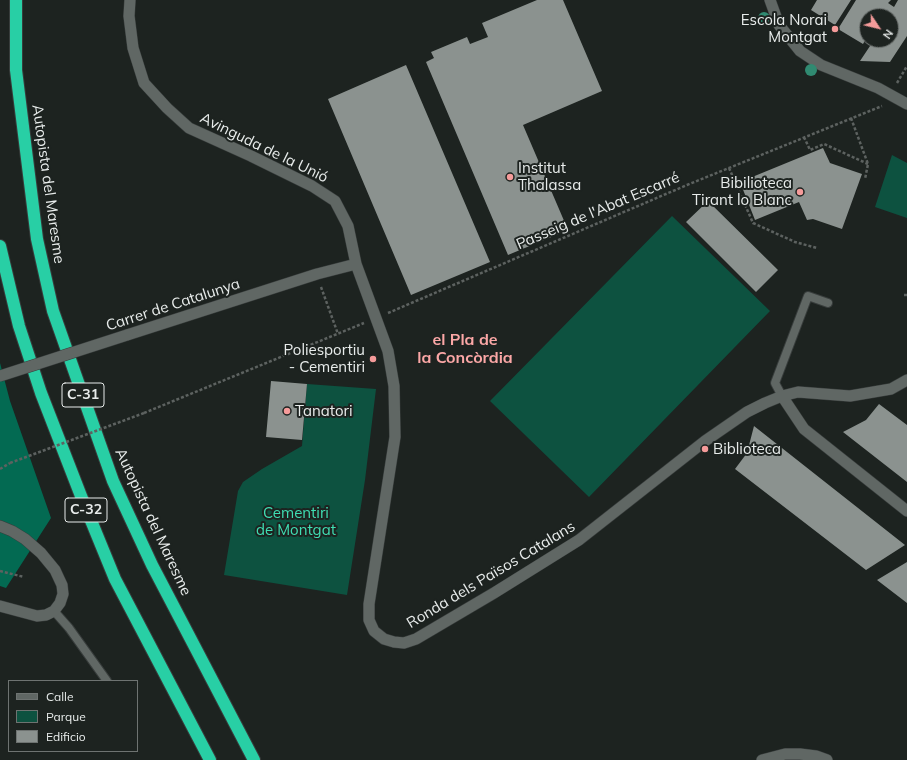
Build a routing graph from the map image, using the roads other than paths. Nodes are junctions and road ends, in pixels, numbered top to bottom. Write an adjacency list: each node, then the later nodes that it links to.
1 (16, 0): 17 (highway, Autopista del Maresme / C-31)
2 (130, 0): 6 (street, Avinguda de la Unió)
3 (770, 0): 4 (street)
4 (907, 104)
5 (0, 246): 16 (highway, C-32)
6 (356, 264): 8 (street, Carrer de Catalunya, bridge); 10 (street, Ronda dels Països Catalans)
7 (828, 303): 10 (lane)
8 (0, 376)
9 (907, 380): 10 (street, Ronda dels Països Catalans)
10 (782, 396): 11 (street)
11 (907, 511)
12 (0, 526): 14 (street)
13 (0, 606): 14 (street)
14 (54, 611): 15 (lane)
15 (106, 680)
16 (210, 760)
17 (254, 760)
18 (762, 760): 19 (street)
19 (827, 760)

